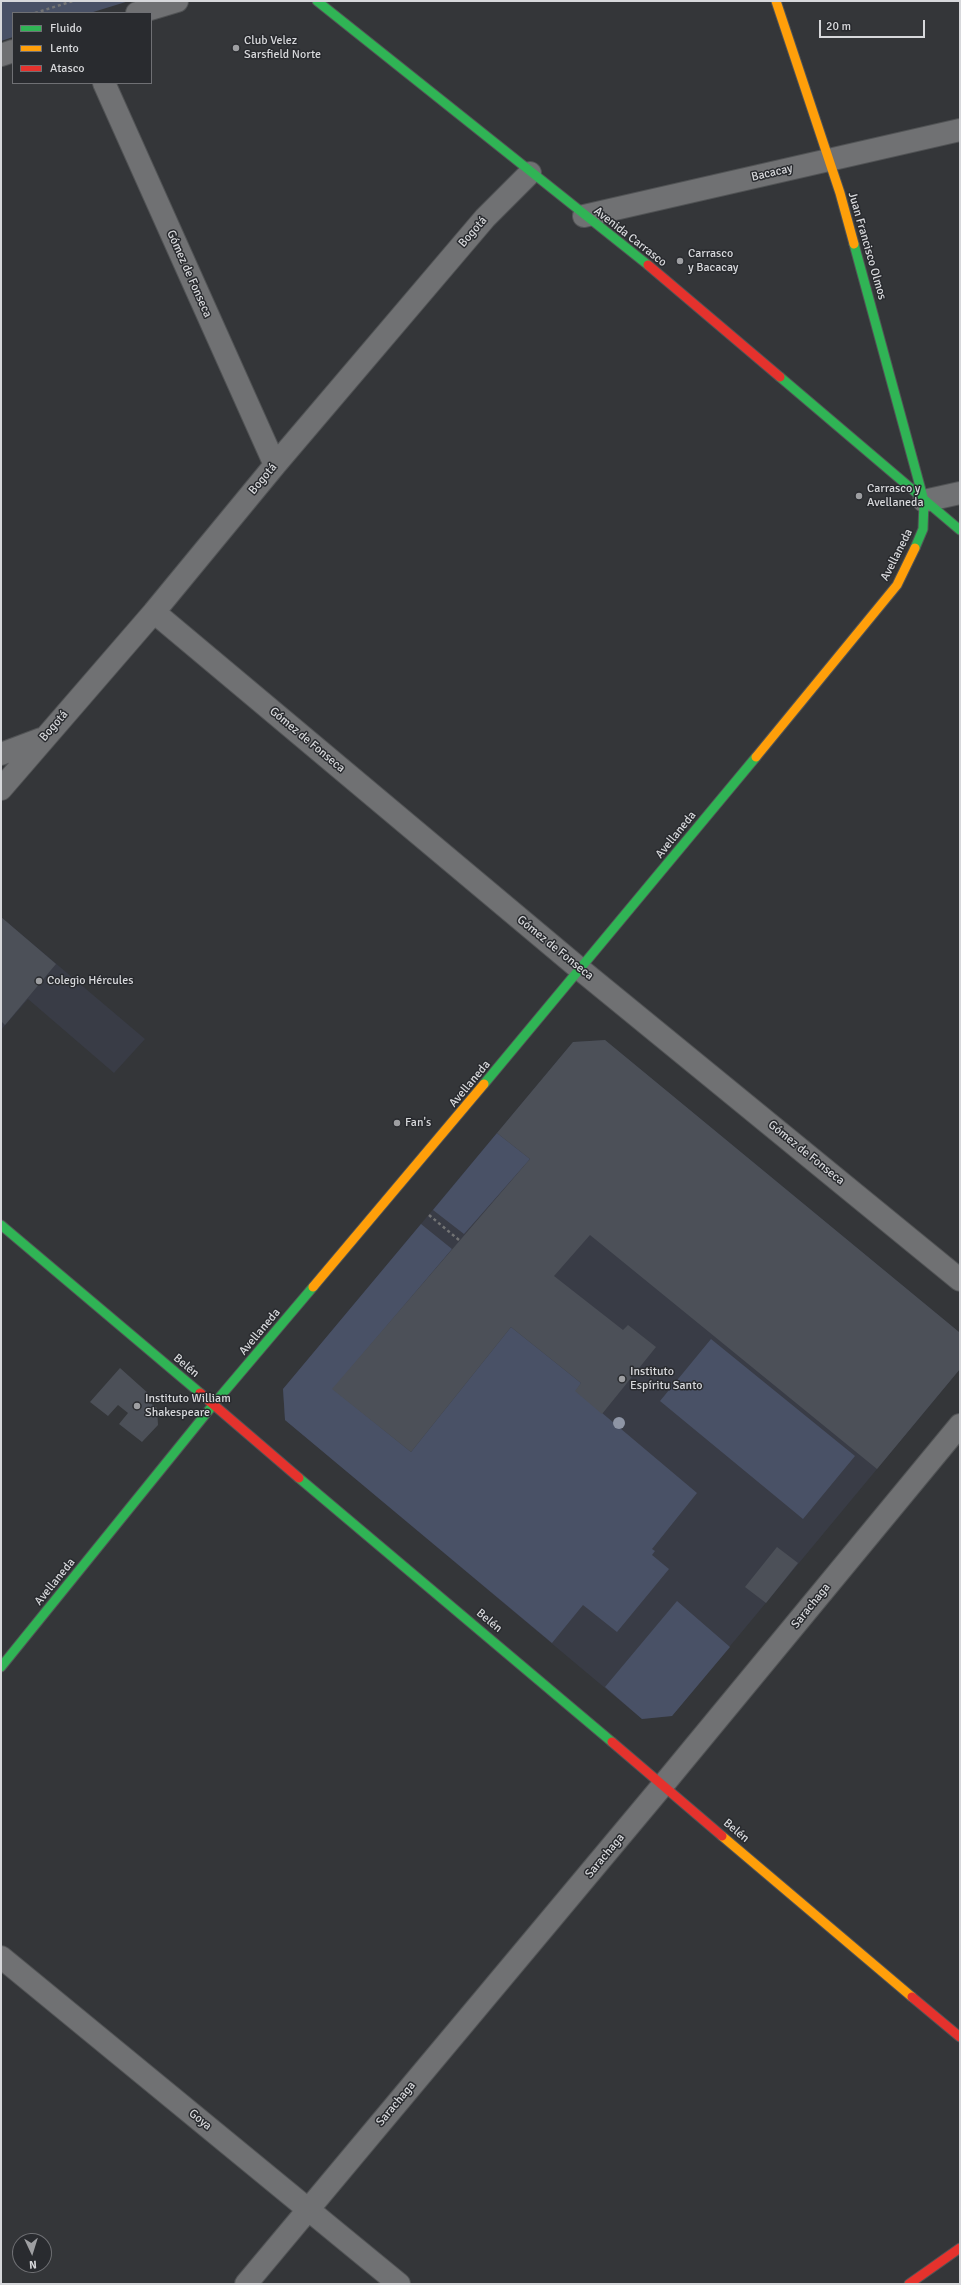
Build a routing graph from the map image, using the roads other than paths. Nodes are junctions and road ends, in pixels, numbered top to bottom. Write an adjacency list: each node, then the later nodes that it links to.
1 (177, 1): 4 (street)
2 (317, 1): 10 (street, Avenida Carrasco)
3 (776, 1): 9 (street, Juan Francisco Olmos)
4 (140, 12)
5 (12, 52): 6 (street)
6 (1, 55)
7 (104, 84): 12 (street, Gómez de Fonseca)
8 (960, 130): 9 (street, Bacacay)
9 (829, 159): 11 (street, Bacacay); 14 (street, Juan Francisco Olmos)
10 (530, 173): 11 (street, Avenida Carrasco); 12 (street, Bogotá)
11 (584, 216): 14 (street, Avenida Carrasco)
12 (275, 465): 16 (street, Bogotá)
13 (960, 493): 14 (street)
14 (924, 501): 15 (street, Avenida Carrasco); 20 (street, Avellaneda)
15 (960, 530)
16 (154, 612): 17 (street, Bogotá); 20 (street, Gómez de Fonseca)
17 (43, 738): 18 (street); 19 (street, Bogotá)
18 (1, 754)
19 (1, 789)
20 (581, 970): 22 (street, Gómez de Fonseca); 23 (street, Avellaneda)
21 (1, 1225): 23 (street, Belén)
22 (960, 1280)
23 (213, 1405): 25 (street, Avellaneda); 26 (street, Belén)
24 (960, 1425): 26 (street, Sarachaga)
25 (1, 1667)
26 (664, 1786): 28 (street, Belén); 29 (street, Sarachaga)
27 (1, 1957): 29 (street, Goya)
28 (960, 2037)
29 (308, 2208): 31 (street, Sarachaga); 32 (street, Goya)
30 (960, 2248): 33 (street)
31 (246, 2284)
32 (399, 2284)
33 (909, 2284)

